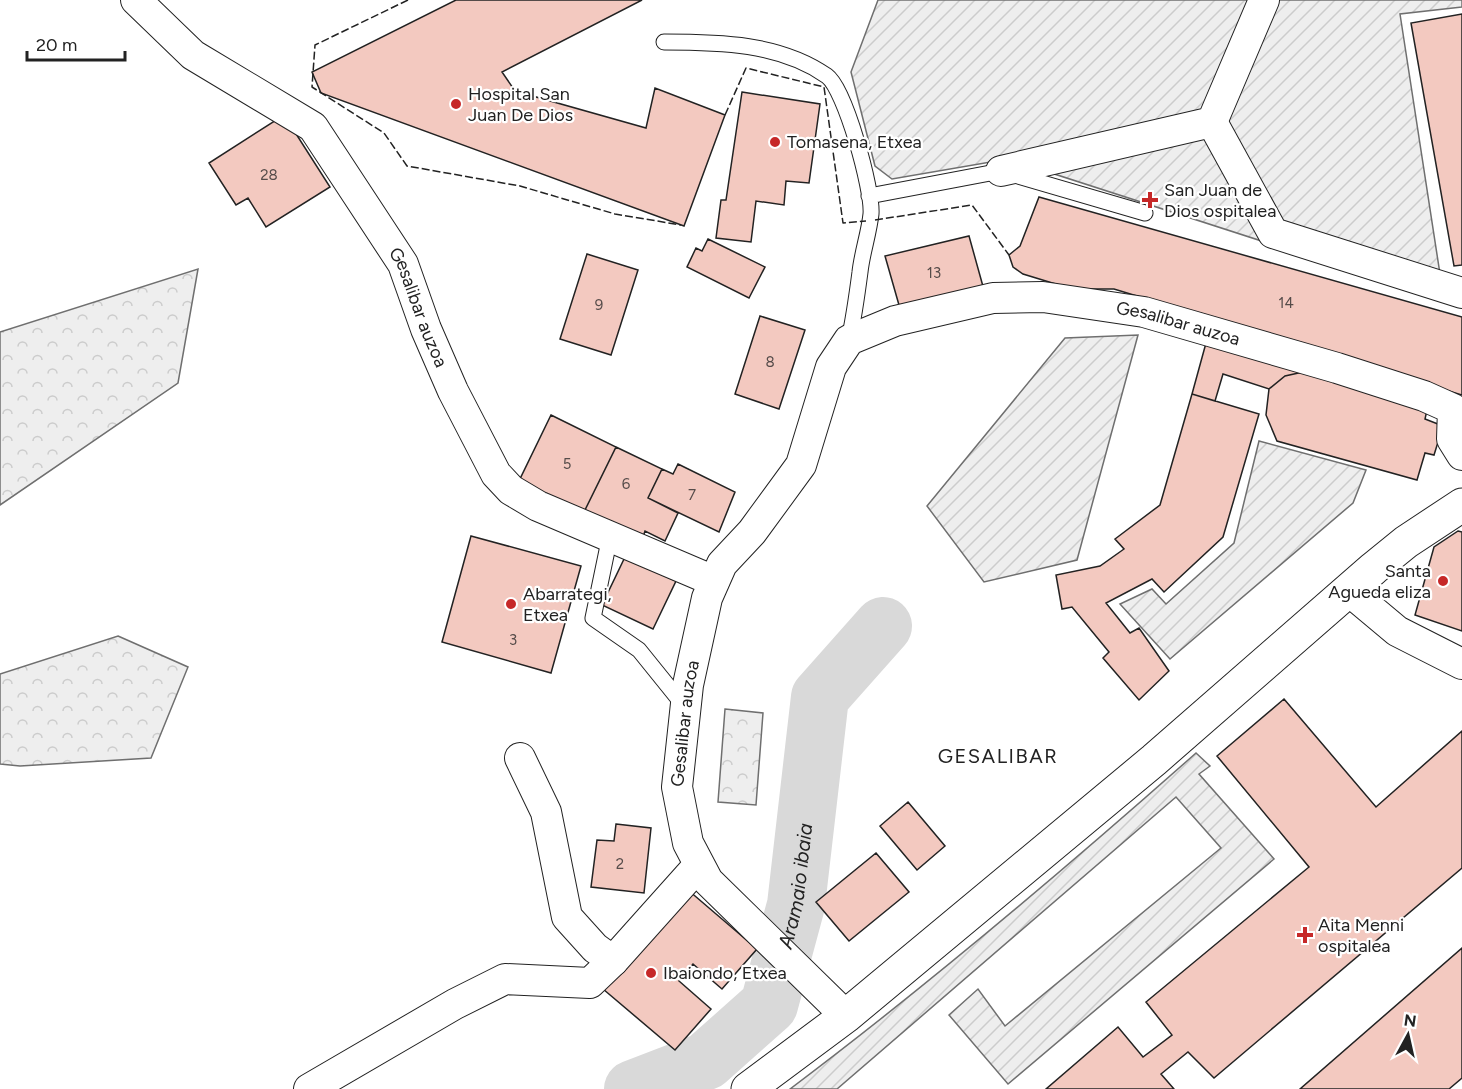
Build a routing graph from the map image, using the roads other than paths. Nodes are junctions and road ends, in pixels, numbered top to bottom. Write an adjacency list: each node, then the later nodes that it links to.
1 (136, 0): 12 (street, Gesalibar auzoa)
2 (1264, 0): 4 (street)
3 (664, 42): 6 (lane, Gesalibar auzoa)
4 (1212, 122): 5 (street); 8 (street)
5 (1002, 171): 6 (lane); 7 (lane)
6 (869, 196): 9 (lane, Gesalibar auzoa)
7 (1145, 213)
8 (1462, 293)
9 (849, 340): 10 (street, Gesalibar auzoa); 13 (street, Gesalibar auzoa)
10 (1462, 455)
11 (1462, 505): 14 (main road)
12 (610, 536): 13 (street, Gesalibar auzoa); 16 (lane)
13 (714, 581): 16 (street, Gesalibar auzoa)
14 (1348, 590): 15 (street); 20 (main road)
15 (1462, 664)
16 (686, 709): 18 (street, Gesalibar auzoa)
17 (520, 758): 19 (street)
18 (698, 866): 19 (street); 20 (street, Gesalibar auzoa)
19 (613, 962): 21 (street)
20 (846, 1016): 22 (main road)
21 (309, 1089)
22 (748, 1089)

